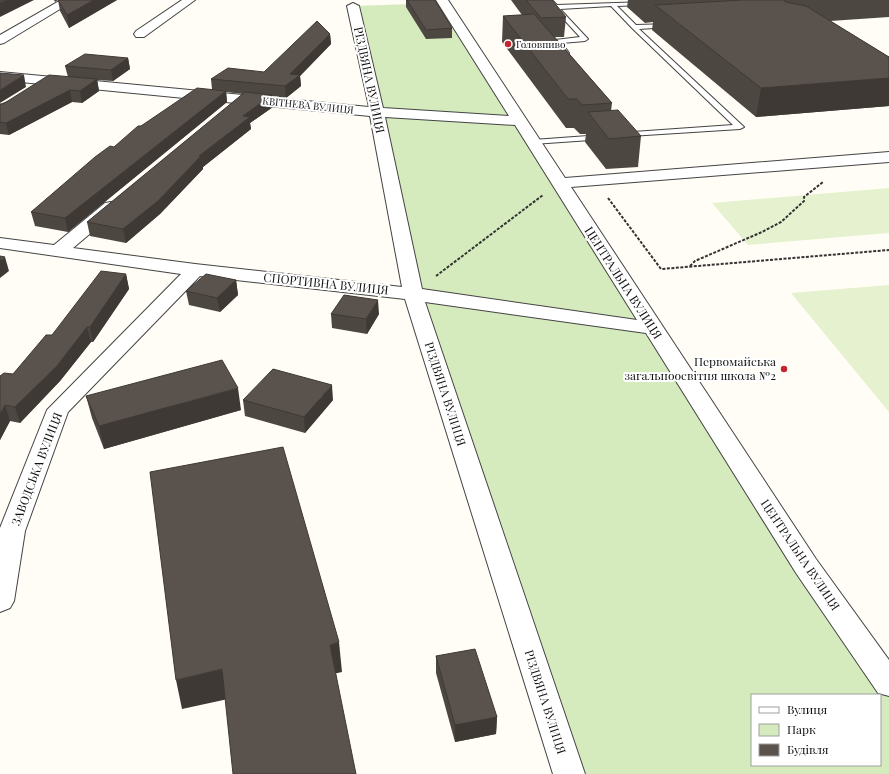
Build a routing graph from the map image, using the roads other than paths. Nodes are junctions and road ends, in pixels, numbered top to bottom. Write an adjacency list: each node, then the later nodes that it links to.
1 (70, 0): 12 (street)
2 (189, 0): 11 (street)
3 (442, 0): 20 (street, ЦЕНТРАЛЬНА ВУЛИЦЯ)
4 (550, 0): 8 (lane)
5 (648, 2): 6 (lane)
6 (612, 4): 8 (lane); 10 (lane)
7 (353, 6): 18 (street, РІЗДВЯНА ВУЛИЦЯ)
8 (556, 7): 13 (lane)
9 (673, 25): 10 (lane)
10 (634, 27): 21 (lane)
11 (140, 34)
12 (0, 40)
13 (571, 58)
14 (0, 76): 15 (street, КВІТНЕВА ВУЛИЦЯ)
15 (48, 81): 16 (street); 17 (street, КВІТНЕВА ВУЛИЦЯ)
16 (30, 92)
17 (243, 98): 18 (street, КВІТНЕВА ВУЛИЦЯ); 19 (street)
18 (377, 112): 20 (street, КВІТНЕВА ВУЛИЦЯ); 30 (street, РІЗДВЯНА ВУЛИЦЯ)
19 (225, 113)
20 (520, 121): 23 (street, ЦЕНТРАЛЬНА ВУЛИЦЯ)
21 (629, 133)
22 (610, 136): 23 (lane)
23 (533, 142): 25 (street, ЦЕНТРАЛЬНА ВУЛИЦЯ)
24 (889, 157): 25 (street)
25 (559, 183): 31 (street, ЦЕНТРАЛЬНА ВУЛИЦЯ)
26 (120, 199): 28 (street)
27 (0, 243): 28 (street, СПОРТИВНА ВУЛИЦЯ)
28 (58, 250): 29 (street, СПОРТИВНА ВУЛИЦЯ)
29 (195, 270): 30 (street, СПОРТИВНА ВУЛИЦЯ); 32 (street, ЗАВОДСЬКА ВУЛИЦЯ)
30 (413, 294): 31 (street, СПОРТИВНА ВУЛИЦЯ); 35 (street, РІЗДВЯНА ВУЛИЦЯ)
31 (652, 328): 34 (street, ЦЕНТРАЛЬНА ВУЛИЦЯ)
32 (6, 530): 33 (street, ЗАВОДСЬКА ВУЛИЦЯ)
33 (0, 601)
34 (889, 684)
35 (569, 774)

